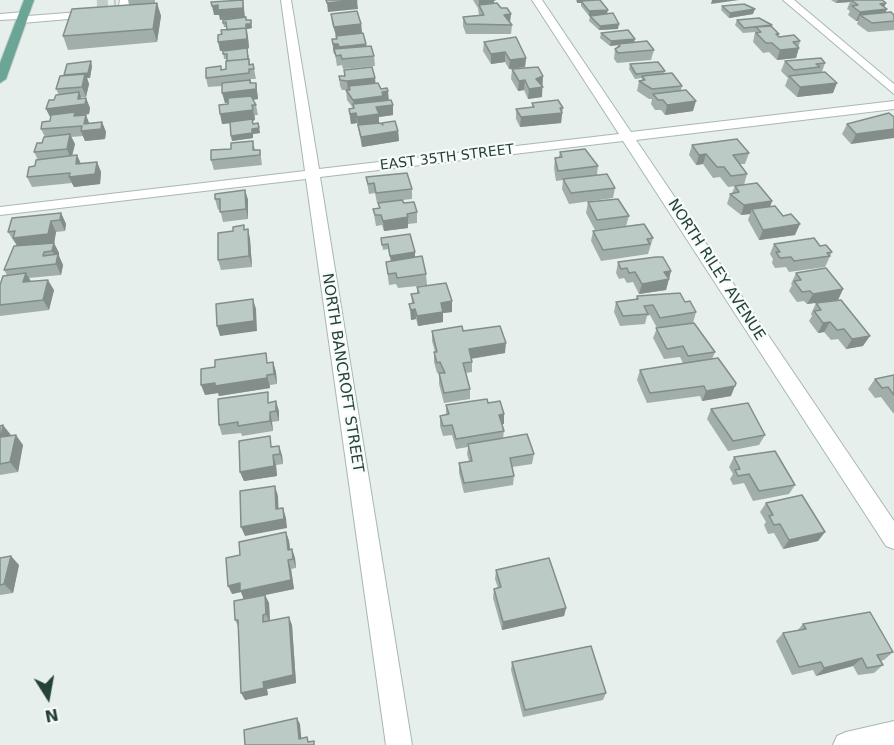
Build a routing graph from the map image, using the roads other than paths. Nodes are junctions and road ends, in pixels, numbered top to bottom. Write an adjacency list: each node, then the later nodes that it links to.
1 (29, 0): 9 (main road)
2 (286, 0): 14 (street, NORTH BANCROFT STREET)
3 (537, 0): 13 (street, NORTH RILEY AVENUE)
4 (788, 0): 11 (street)
5 (122, 2): 7 (street)
6 (97, 5): 7 (street)
7 (82, 7): 9 (street)
8 (0, 17): 9 (street)
9 (23, 17): 10 (main road)
10 (0, 79)
11 (894, 90)
12 (894, 105): 13 (street, EAST 35TH STREET)
13 (628, 137): 14 (street, EAST 35TH STREET); 16 (street, NORTH RILEY AVENUE)
14 (312, 174): 15 (street, EAST 35TH STREET); 18 (street, NORTH BANCROFT STREET)
15 (0, 211)
16 (894, 539)
17 (894, 734): 19 (street)
18 (399, 745)
19 (846, 745)

